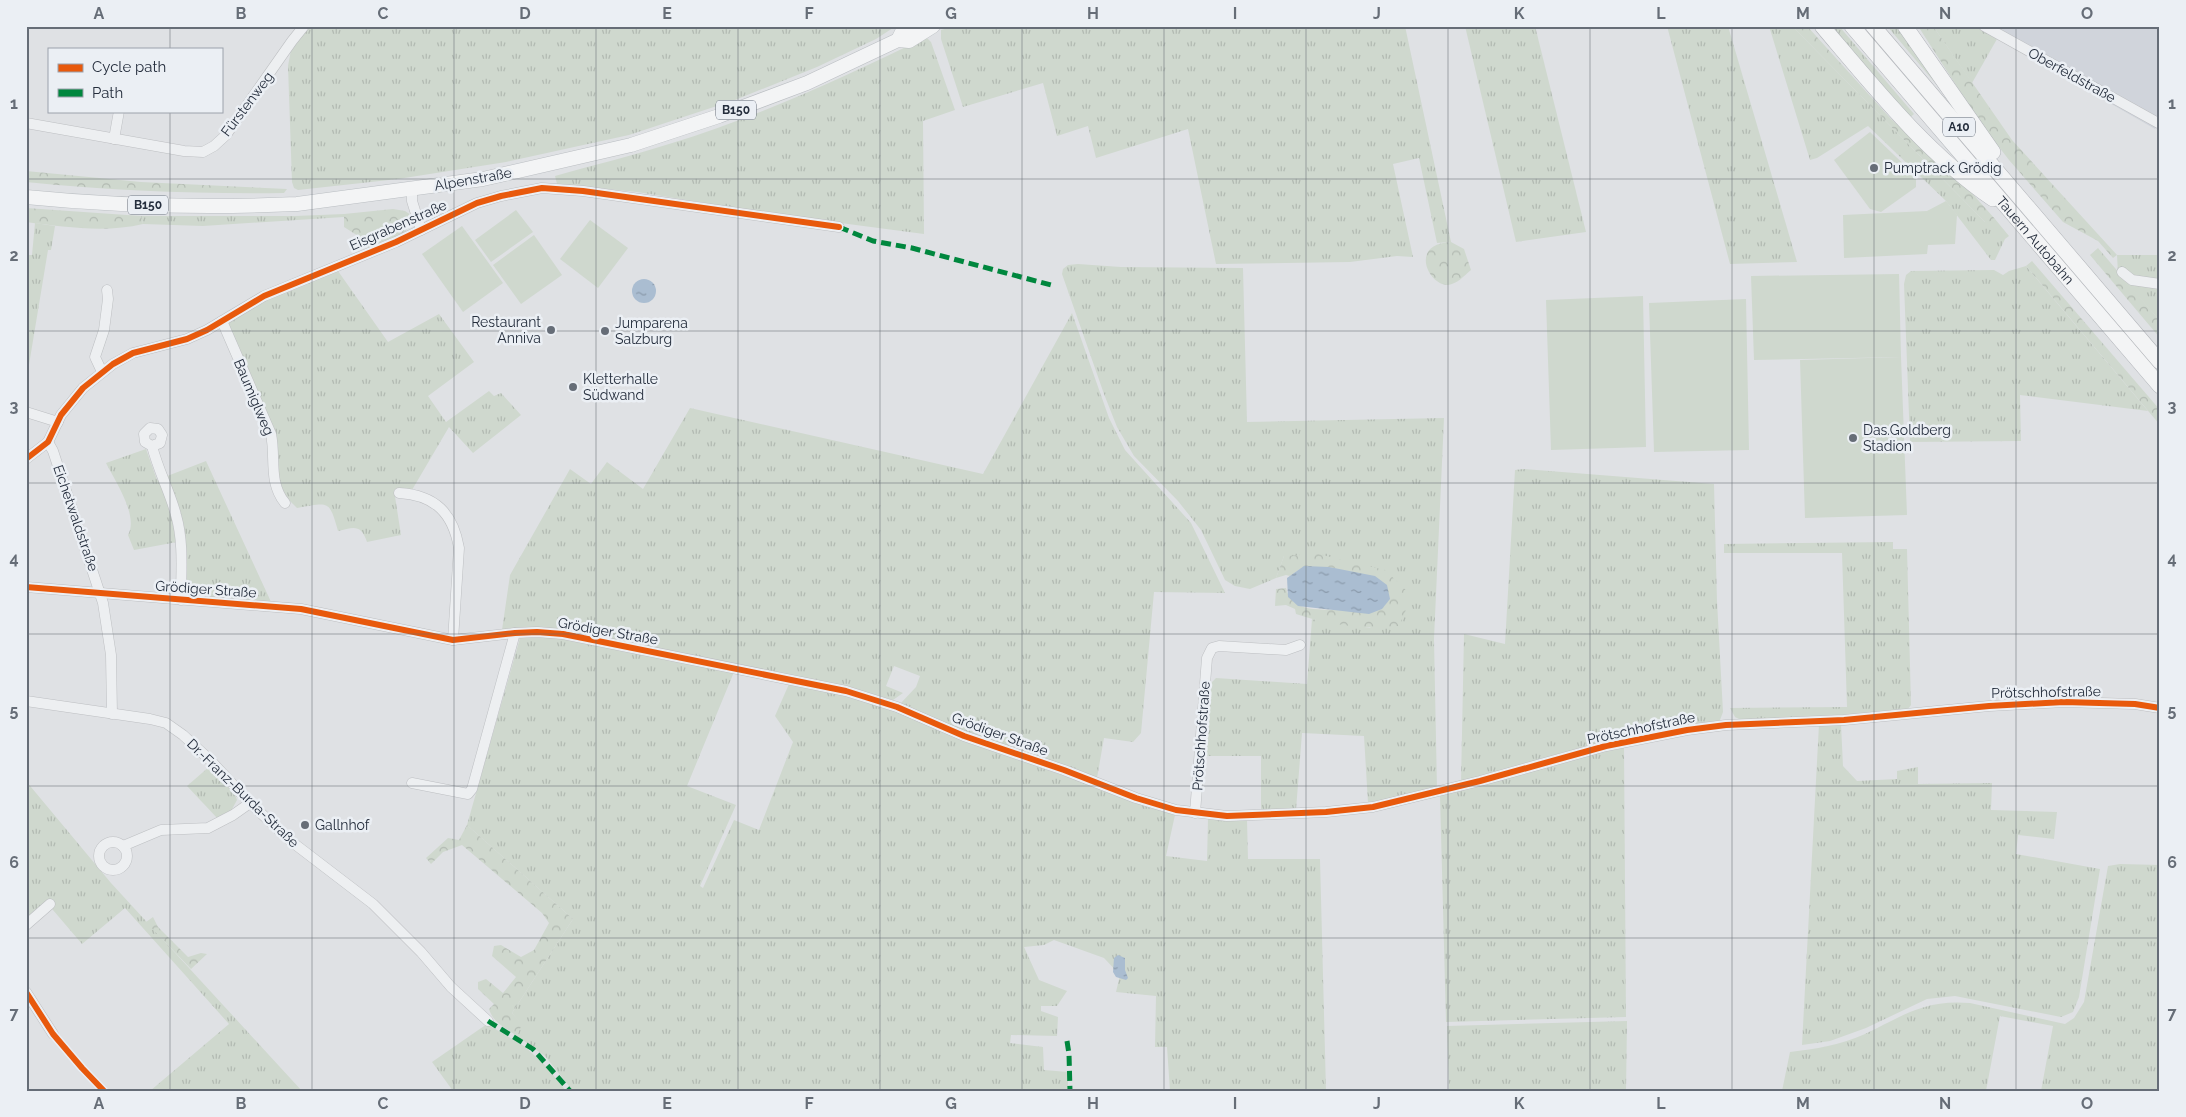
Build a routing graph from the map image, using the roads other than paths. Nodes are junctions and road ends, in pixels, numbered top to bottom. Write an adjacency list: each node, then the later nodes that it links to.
1 (304, 26): 13 (street, Fürstenweg)
2 (911, 26): 9 (main road, Alpenstraße / B150)
3 (934, 26): 9 (main road, Alpenstraße / B150)
4 (1822, 26): 16 (highway)
5 (1852, 26): 16 (highway, Tauern Autobahn / A10)
6 (1873, 26): 18 (highway, Tauern Autobahn / A10)
7 (1905, 26): 18 (highway)
8 (1984, 26): 12 (street, Oberfeldstraße)
9 (898, 40): 14 (main road, Alpenstraße / B150)
10 (119, 112): 13 (street)
11 (26, 123): 13 (street, Fürstenweg)
12 (2160, 124)
13 (114, 139)
14 (412, 190): 15 (main road, Alpenstraße / B150); 19 (street, Eisgrabenstraße)
15 (26, 197)
16 (2009, 209): 26 (highway, Tauern Autobahn / A10)
17 (839, 227): 19 (street, Eisgrabenstraße)
18 (2045, 227): 24 (highway, Tauern Autobahn / A10)
19 (421, 230): 23 (street, Eisgrabenstraße)
20 (2122, 272): 21 (street)
21 (2160, 284)
22 (107, 290): 25 (street)
23 (222, 322): 25 (street, Eisgrabenstraße); 33 (street, Baumiglweg)
24 (2160, 362)
25 (102, 372): 28 (street, Eisgrabenstraße)
26 (2160, 386)
27 (26, 412): 28 (street)
28 (58, 422): 29 (street, Eisgrabenstraße)
29 (48, 442): 31 (street, Eisgrabenstraße); 35 (street, Eichetwaldstraße)
30 (152, 446): 36 (street)
31 (26, 459)
32 (399, 494): 38 (street)
33 (285, 503)
34 (26, 587): 35 (street, Grödiger Straße)
35 (101, 594): 36 (street, Grödiger Straße); 42 (street, Eichetwaldstraße)
36 (181, 600): 38 (street, Grödiger Straße)
37 (515, 633): 38 (street, Grödiger Straße); 43 (street); 44 (street, Grödiger Straße)
38 (453, 640)
39 (1300, 645): 46 (street, Prötschhofstraße)
40 (26, 702): 42 (street, Dr.-Franz-Burda-Straße)
41 (2160, 708): 46 (street, Prötschhofstraße)
42 (112, 714): 45 (street, Dr.-Franz-Burda-Straße)
43 (412, 783)
44 (1136, 798): 46 (street, Prötschhofstraße)
45 (250, 803): 47 (street); 51 (street, Dr.-Franz-Burda-Straße)
46 (1195, 813)
47 (123, 846)
48 (50, 904): 49 (street)
49 (26, 925)
50 (26, 992): 52 (street)
51 (488, 1021)
52 (53, 1034)

